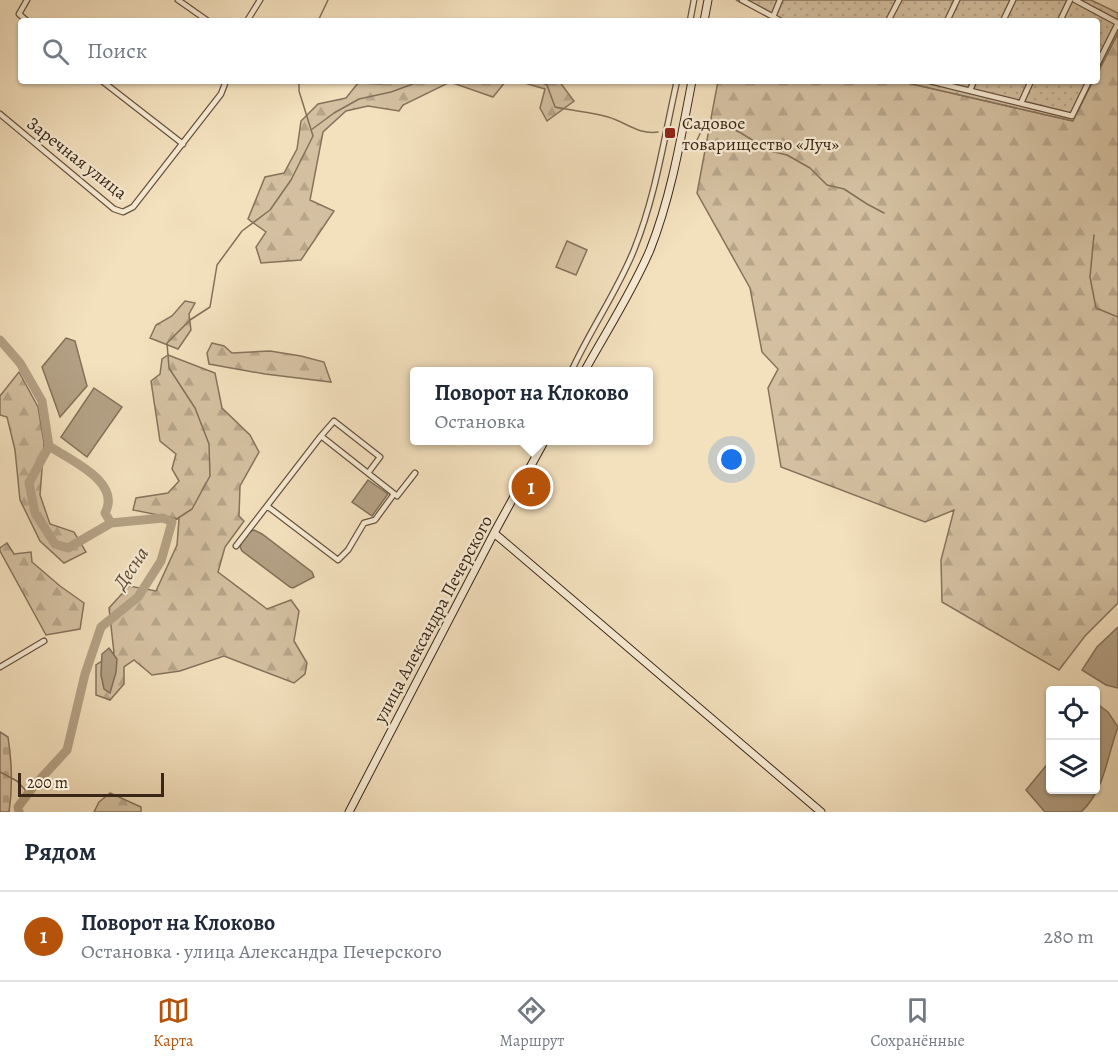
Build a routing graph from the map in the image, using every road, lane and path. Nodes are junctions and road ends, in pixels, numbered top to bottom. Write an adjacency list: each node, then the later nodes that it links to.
1 (27, 0): 14 (street)
2 (178, 0): 15 (street)
3 (260, 0): 16 (street)
4 (694, 0): 17 (street)
5 (708, 0): 18 (main road)
6 (742, 0): 13 (street)
7 (780, 0): 13 (street)
8 (899, 0): 19 (street)
9 (957, 0): 20 (street)
10 (1012, 0): 21 (street)
11 (1070, 0): 22 (street)
12 (1075, 0): 23 (street)
13 (772, 17)
14 (24, 18)
15 (204, 18)
16 (250, 18)
17 (691, 18)
18 (705, 18)
19 (890, 18)
20 (948, 18)
21 (1004, 18)
22 (1061, 18)
23 (1100, 59)
24 (106, 84): 35 (street)
25 (225, 84): 35 (street, Заречная улица)
26 (676, 84): 36 (street)
27 (691, 84): 37 (main road)
28 (943, 84): 32 (street)
29 (973, 84): 32 (street)
30 (1030, 84): 33 (street)
31 (1088, 84): 33 (street)
32 (970, 90): 33 (street)
33 (1021, 103)
34 (0, 114): 35 (street, Заречная улица)
35 (183, 144)
36 (574, 367)
37 (587, 367)
38 (321, 436): 40 (street); 40 (street); 43 (street)
39 (542, 445): 44 (main road, улица Александра Печерского)
40 (368, 473): 42 (street)
41 (415, 473): 42 (street)
42 (394, 494): 43 (street)
43 (267, 506): 45 (street)
44 (494, 533): 48 (main road, улица Александра Печерского); 49 (main road)
45 (236, 546)
46 (44, 641): 47 (street)
47 (0, 667)
48 (349, 812)
49 (821, 812)

